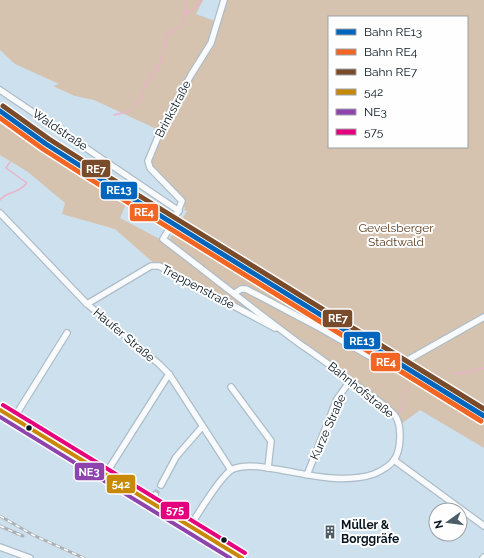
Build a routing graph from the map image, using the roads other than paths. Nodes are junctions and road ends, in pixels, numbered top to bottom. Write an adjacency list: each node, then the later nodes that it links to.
1 (224, 0): 3 (street, Brinkstraße)
2 (0, 90): 3 (street, Waldstraße)
3 (179, 211): 5 (street, Bahnhofstraße)
4 (0, 213): 6 (street, Haufer Straße)
5 (235, 293): 7 (street); 9 (street, Bahnhofstraße)
6 (87, 304): 9 (street, Treppenstraße); 10 (street, Haufer Straße)
7 (484, 317)
8 (67, 333): 14 (street)
9 (290, 336): 11 (street, Bahnhofstraße)
10 (168, 374): 15 (street, Haufer Straße); 19 (street)
11 (350, 381): 16 (street, Bahnhofstraße); 20 (street, Kurze Straße)
12 (231, 387): 17 (street)
13 (0, 410): 14 (main road)
14 (14, 418): 19 (main road)
15 (202, 428): 18 (street, Haufer Straße); 21 (street)
16 (394, 460): 20 (street); 24 (street)
17 (268, 468): 18 (street); 20 (street)
18 (231, 470): 25 (street)
19 (105, 475): 23 (main road)
20 (308, 475)
21 (161, 485)
22 (156, 495): 23 (street)
23 (151, 503): 25 (main road)
24 (484, 526)
25 (190, 527): 28 (main road)
26 (0, 547): 27 (street)
27 (30, 558)
28 (242, 558)

